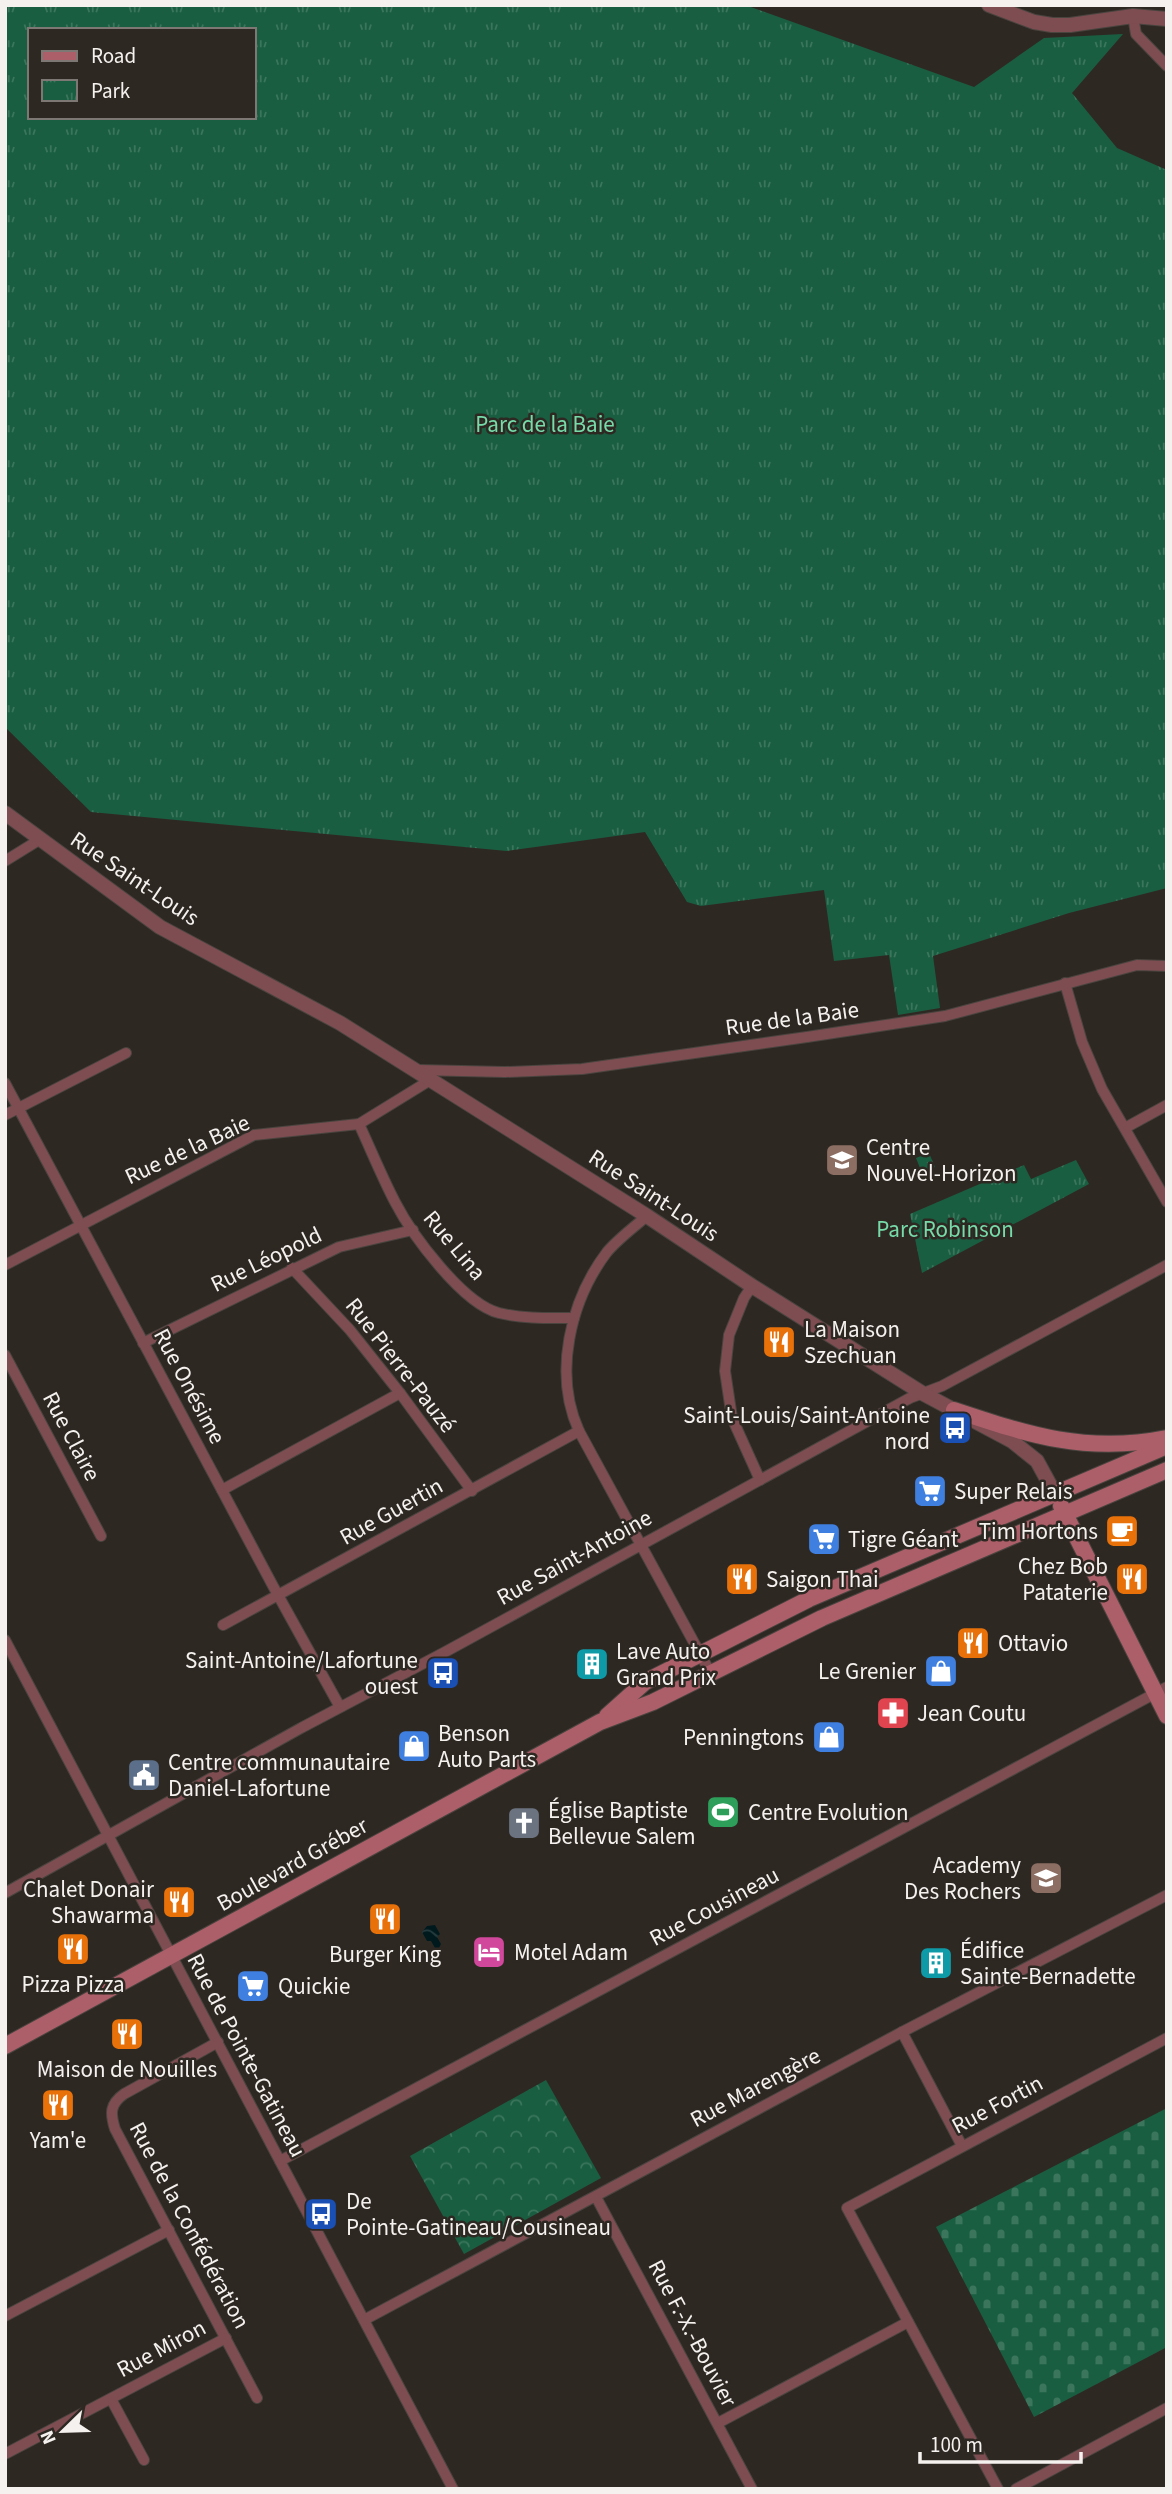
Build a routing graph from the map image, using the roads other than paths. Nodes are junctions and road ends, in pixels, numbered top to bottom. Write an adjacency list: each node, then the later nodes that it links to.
1 (989, 5): 2 (street)
2 (1133, 16): 3 (street); 4 (street)
3 (1167, 19)
4 (1167, 66)
5 (5, 813): 6 (street, Rue Saint-Louis)
6 (39, 840): 7 (street); 11 (street, Rue Saint-Louis)
7 (5, 861)
8 (1167, 966): 9 (street, Rue de la Baie)
9 (1065, 983): 11 (street, Rue de la Baie); 18 (street)
10 (126, 1053): 15 (street)
11 (418, 1070): 12 (street, Rue Saint-Louis)
12 (432, 1079): 17 (street, Rue de la Baie); 20 (street, Rue Saint-Louis)
13 (5, 1083): 15 (street, Rue Onésime)
14 (1167, 1105): 18 (street)
15 (20, 1108): 16 (street); 21 (street, Rue Onésime)
16 (5, 1115)
17 (359, 1124): 21 (street, Rue de la Baie); 22 (street, Rue Lina)
18 (1125, 1129): 19 (street)
19 (1167, 1202)
20 (647, 1216): 26 (street, Rue Saint-Louis); 27 (street)
21 (81, 1224): 23 (street, Rue de la Baie); 28 (street, Rue Onésime)
22 (413, 1230): 25 (street, Rue Léopold); 27 (street, Rue Lina)
23 (5, 1265)
24 (1167, 1265): 31 (street, Rue Saint-Antoine)
25 (292, 1268): 28 (street, Rue Léopold); 30 (street, Rue Pierre-Pauzé)
26 (752, 1286): 31 (street, Rue Saint-Louis); 37 (street)
27 (574, 1318): 33 (street)
28 (143, 1342): 38 (street, Rue Onésime)
29 (5, 1355): 42 (street, Rue Claire)
30 (400, 1393): 38 (street); 39 (street, Rue Pierre-Pauzé)
31 (922, 1393): 32 (street, Rue Saint-Louis); 37 (street, Rue Saint-Antoine)
32 (954, 1410): 34 (main road); 40 (street, Rue Saint-Louis)
33 (579, 1432): 39 (street, Rue Guertin); 43 (street)
34 (1167, 1438)
35 (1167, 1446): 40 (main road, Boulevard Gréber)
36 (1167, 1470): 41 (main road, Boulevard Gréber)
37 (760, 1480): 43 (street, Rue Saint-Antoine)
38 (222, 1490): 44 (street, Rue Onésime)
39 (472, 1491): 44 (street, Rue Guertin)
40 (1055, 1494): 41 (main road, Rue Saint-Louis); 47 (main road, Boulevard Gréber)
41 (1065, 1514): 48 (main road, Boulevard Gréber); 49 (main road, Rue Saint-Louis)
42 (101, 1535)
43 (640, 1544): 47 (street); 50 (street, Rue Saint-Antoine)
44 (278, 1596): 45 (street, Rue Guertin); 50 (street, Rue Onésime)
45 (223, 1625)
46 (5, 1640): 53 (street, Rue de Pointe-Gatineau)
47 (701, 1653): 48 (street); 52 (main road, Boulevard Gréber)
48 (710, 1672): 52 (main road, Boulevard Gréber)
49 (1161, 1690): 51 (main road, Rue Saint-Louis); 62 (street, Rue Cousineau)
50 (340, 1707): 53 (street, Rue Saint-Antoine)
51 (1167, 1716)
52 (600, 1722): 56 (main road, Boulevard Gréber)
53 (108, 1836): 54 (street, Rue Saint-Antoine); 56 (street, Rue de Pointe-Gatineau)
54 (5, 1894)
55 (1167, 1895): 57 (street, Rue Marengère)
56 (171, 1955): 59 (street, Rue de Pointe-Gatineau); 60 (main road, Boulevard Gréber)
57 (902, 2032): 61 (street); 63 (street, Rue Marengère)
58 (1167, 2038): 61 (street, Rue Fortin)
59 (218, 2042): 62 (street, Rue de Pointe-Gatineau); 64 (street, Rue de la Confédération)
60 (5, 2046)
61 (962, 2146): 67 (street, Rue Fortin)
62 (280, 2161): 66 (street, Rue de Pointe-Gatineau)
63 (596, 2197): 66 (street, Rue Marengère); 72 (street, Rue F.-X.-Bouvier)
64 (169, 2230): 65 (street); 68 (street, Rue de la Confédération)
65 (5, 2316)
66 (364, 2320): 75 (street, Rue de Pointe-Gatineau)
67 (908, 2322): 72 (street); 77 (street)
68 (226, 2338): 69 (street, Rue de la Confédération); 70 (street, Rue Miron)
69 (257, 2398)
70 (111, 2399): 73 (street, Rue Miron); 74 (street)
71 (1167, 2408): 78 (street)
72 (718, 2423): 76 (street, Rue F.-X.-Bouvier)
73 (5, 2454)
74 (144, 2460)
75 (453, 2489)
76 (752, 2489)
77 (998, 2489)
78 (1016, 2489)

